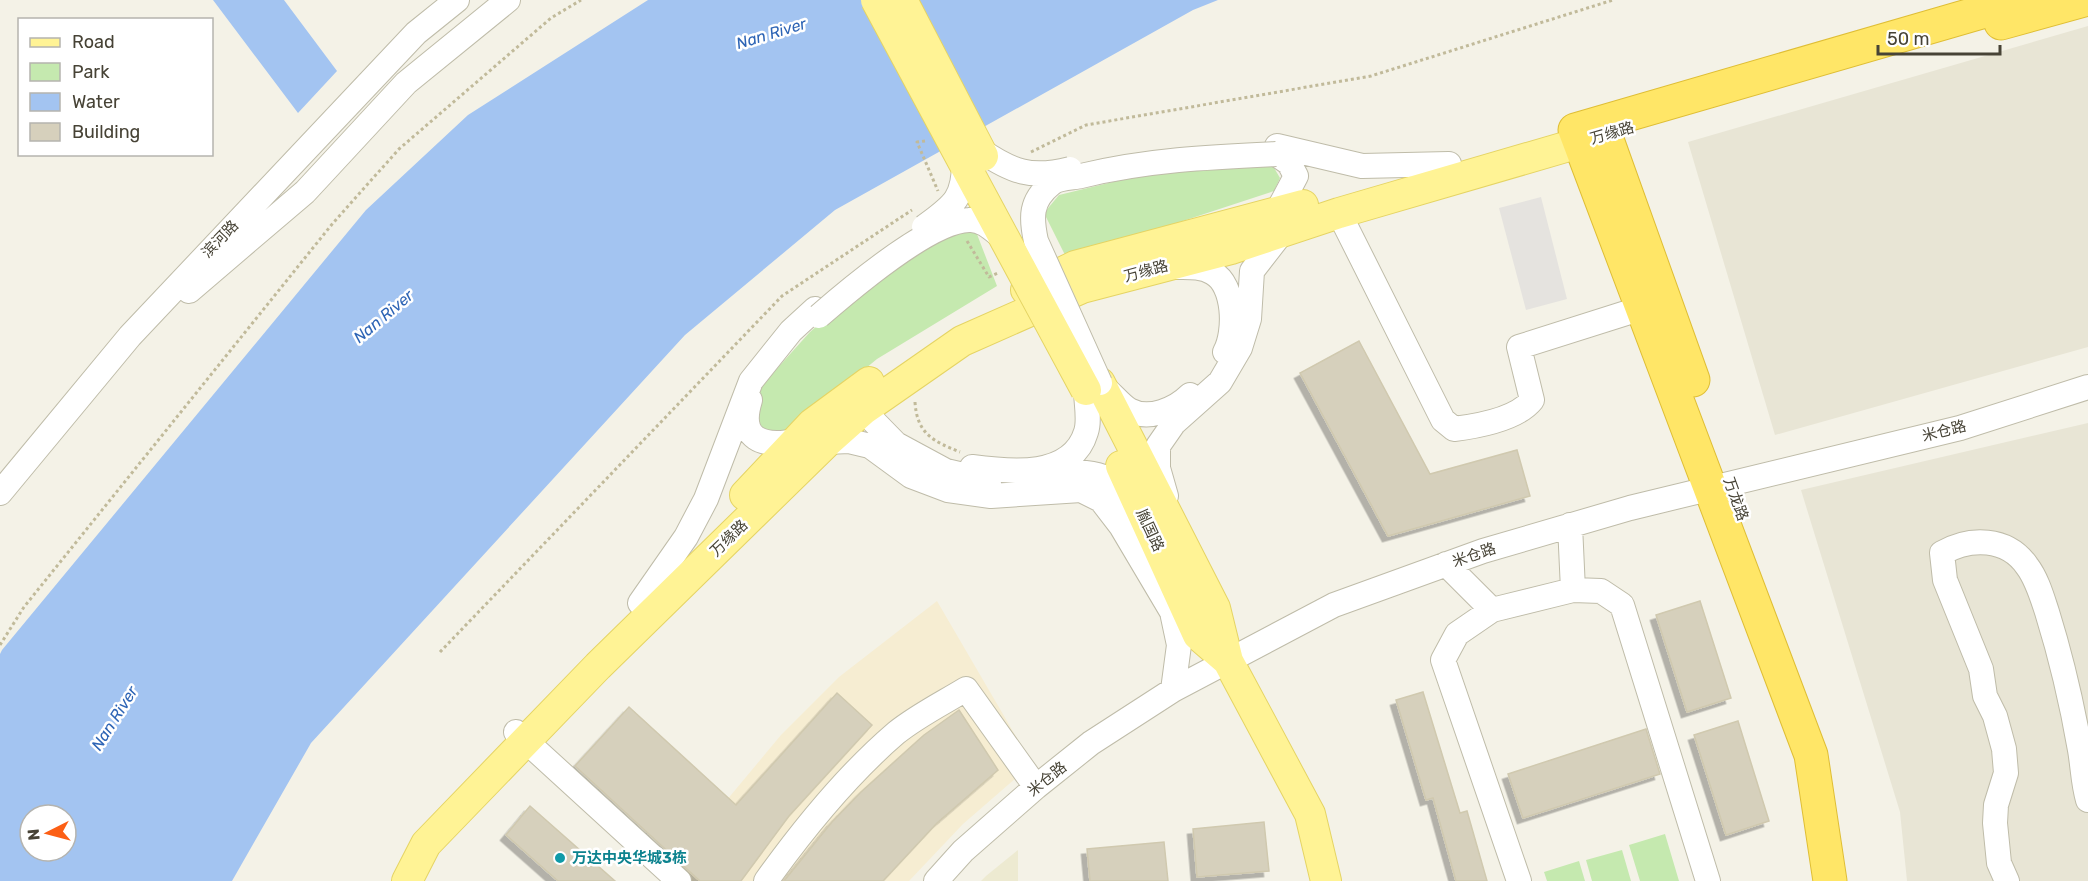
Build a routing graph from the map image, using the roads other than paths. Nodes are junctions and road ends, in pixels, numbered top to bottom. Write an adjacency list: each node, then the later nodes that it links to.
1 (434, 0): 8 (street, 滨河路)
2 (457, 0): 8 (street, 滨河路)
3 (508, 0): 20 (street)
4 (876, 0): 12 (main road, bridge)
5 (902, 0): 12 (main road, bridge)
6 (2023, 0): 9 (highway, 万缘路)
7 (2084, 0): 9 (highway, 万缘路)
8 (357, 84): 10 (street, 滨河路)
9 (1591, 133): 13 (main road, 万缘路); 14 (main road, 万缘路); 18 (highway, 万龙路); 27 (highway, 万龙路)
10 (296, 148): 20 (street, 滨河路); 26 (street, 滨河路)
11 (1277, 150): 12 (street, bridge); 13 (street); 15 (street); 21 (street, bridge)
12 (972, 156): 16 (main road, bridge); 19 (street, bridge); 21 (main road, bridge)
13 (1449, 164): 15 (main road, 万缘路)
14 (1340, 213): 15 (main road, 万缘路); 18 (street)
15 (1280, 222): 17 (main road, 万缘路); 23 (main road, 万缘路); 33 (street)
16 (1006, 240): 19 (street, bridge); 21 (main road, bridge)
17 (1164, 266): 21 (street); 23 (main road, 万缘路)
18 (1642, 308): 27 (highway, 万龙路)
19 (817, 313): 24 (street); 32 (street)
20 (130, 336): 28 (street, 滨河路)
21 (1093, 386): 23 (street); 33 (main road, 胤国路); 35 (main road, 胤国路)
22 (2088, 387): 27 (street, 米仓路)
23 (864, 398): 24 (main road, 万缘路); 25 (main road, 万缘路); 35 (street)
24 (796, 441): 32 (main road, 万缘路)
25 (826, 442): 37 (street); 38 (main road, 万缘路)
26 (0, 472)
27 (1720, 486): 29 (street, 米仓路); 49 (highway, 万龙路); 50 (highway, 万龙路)
28 (0, 493)
29 (1570, 525): 30 (street, 米仓路); 31 (street)
30 (1446, 564): 34 (street); 36 (street, 米仓路)
31 (1572, 590): 34 (street); 48 (street)
32 (640, 603): 38 (main road, 万缘路)
33 (1215, 608): 36 (main road, 胤国路)
34 (1492, 610): 47 (street)
35 (1198, 635): 36 (main road, 胤国路)
36 (1228, 661): 37 (street, 米仓路); 46 (main road, 胤国路)
37 (1173, 690): 39 (street, 米仓路)
38 (521, 736): 41 (main road, 万缘路); 42 (main road, 万缘路); 43 (street)
39 (1036, 787): 44 (street); 45 (street, 米仓路)
40 (2088, 800): 51 (street)
41 (393, 881)
42 (407, 881)
43 (679, 881)
44 (766, 881)
45 (936, 881)
46 (1326, 881)
47 (1519, 881)
48 (1708, 881)
49 (1830, 881)
50 (1851, 881)
51 (2007, 881)

